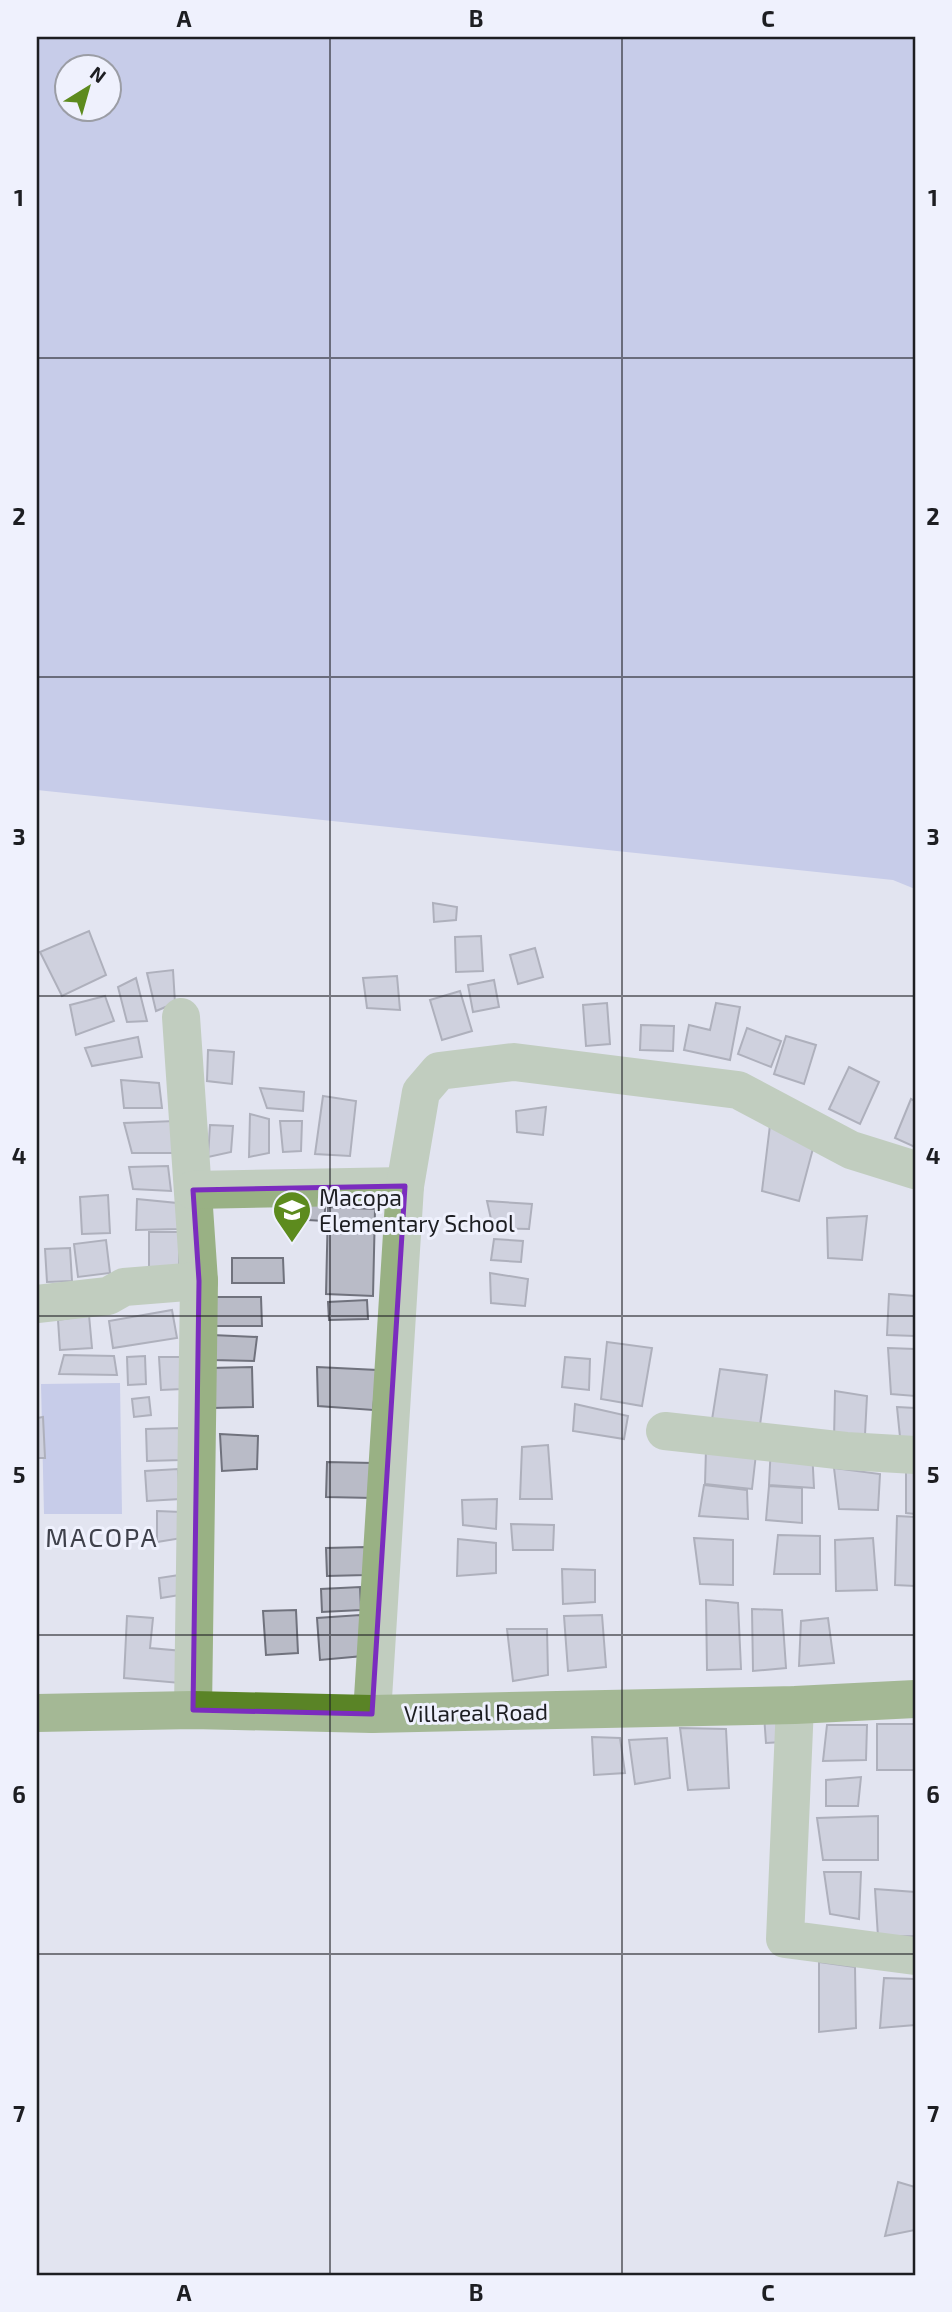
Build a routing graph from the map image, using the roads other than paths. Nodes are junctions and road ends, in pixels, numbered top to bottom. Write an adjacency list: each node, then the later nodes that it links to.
1 (181, 1017): 4 (street)
2 (915, 1170): 3 (street)
3 (405, 1186): 4 (street); 13 (street)
4 (193, 1190): 5 (street)
5 (199, 1281): 6 (street); 11 (street)
6 (37, 1304)
7 (665, 1431): 8 (street)
8 (915, 1455)
9 (915, 1699): 10 (main road, Villareal Road)
10 (795, 1705): 13 (main road, Villareal Road); 14 (street)
11 (193, 1710): 12 (main road, Villareal Road); 13 (main road, Villareal Road)
12 (37, 1713)
13 (372, 1714)
14 (915, 1956)

